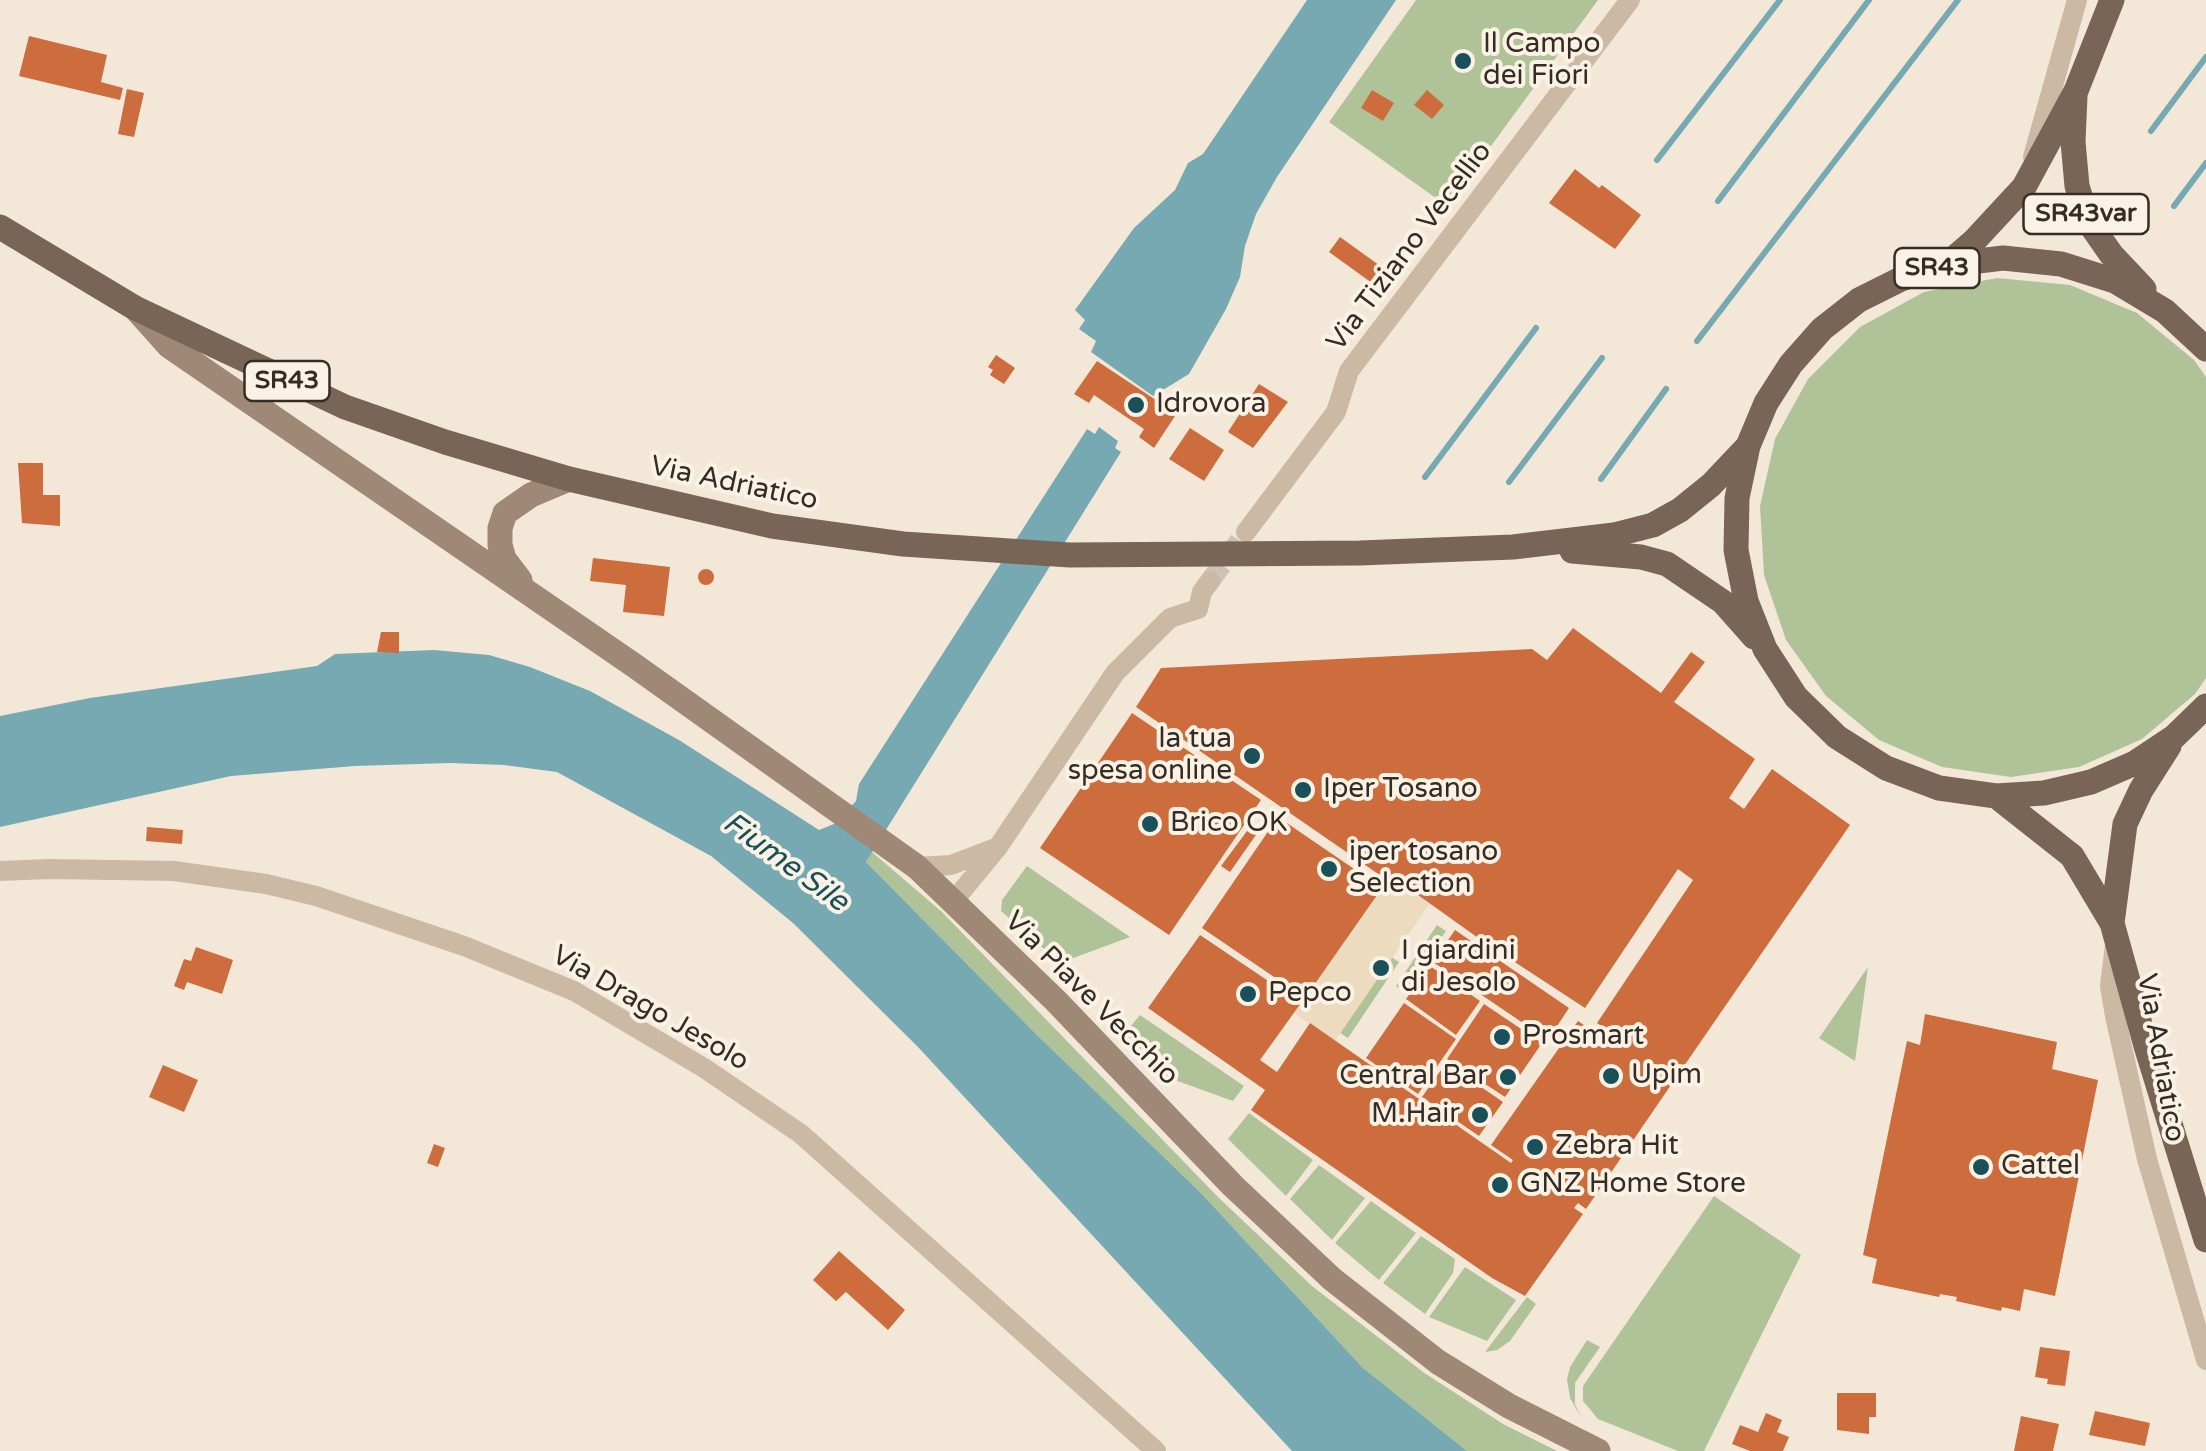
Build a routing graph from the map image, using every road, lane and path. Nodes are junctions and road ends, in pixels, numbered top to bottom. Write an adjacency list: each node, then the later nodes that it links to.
1 (1630, 0): 13 (street, Via Tiziano Vecellio)
2 (2076, 0): 5 (street)
3 (2112, 0): 4 (main road, SR43var)
4 (2076, 90): 5 (main road, SR43var); 9 (main road, SR43var)
5 (2024, 187): 7 (main road, SR43var)
6 (0, 228): 8 (main road, Via Adriatico / SR43)
7 (1946, 265): 9 (main road, SR43); 11 (main road, SR43)
8 (135, 308): 12 (main road, Via Adriatico / SR43); 16 (street, Via Piave Vecchio)
9 (2165, 310): 10 (main road, SR43)
10 (2200, 337)
11 (1748, 446): 14 (main road, Via Adriatico / SR43); 17 (main road, SR43)
12 (569, 479): 14 (main road, Via Adriatico / SR43); 16 (street, Via Piave Vecchio)
13 (1246, 532)
14 (1512, 547): 17 (main road, Via Adriatico / SR43)
15 (1210, 581): 21 (street)
16 (532, 596): 22 (street, Via Piave Vecchio)
17 (1765, 650): 20 (main road, SR43)
18 (2206, 706): 19 (main road, SR43)
19 (2174, 736): 20 (main road, SR43); 25 (main road, Via Adriatico / SR43)
20 (1996, 796): 25 (main road, Via Adriatico / SR43)
21 (998, 848): 22 (street); 24 (street)
22 (917, 867): 24 (street, Via Piave Vecchio)
23 (0, 872): 28 (street, Via Drago Jesolo)
24 (952, 903): 29 (street, Via Piave Vecchio)
25 (2114, 931): 26 (main road, Via Adriatico / SR43); 27 (street, Via Adriatico)
26 (2206, 1240)
27 (2206, 1360)
28 (1156, 1451)
29 (1598, 1451)

